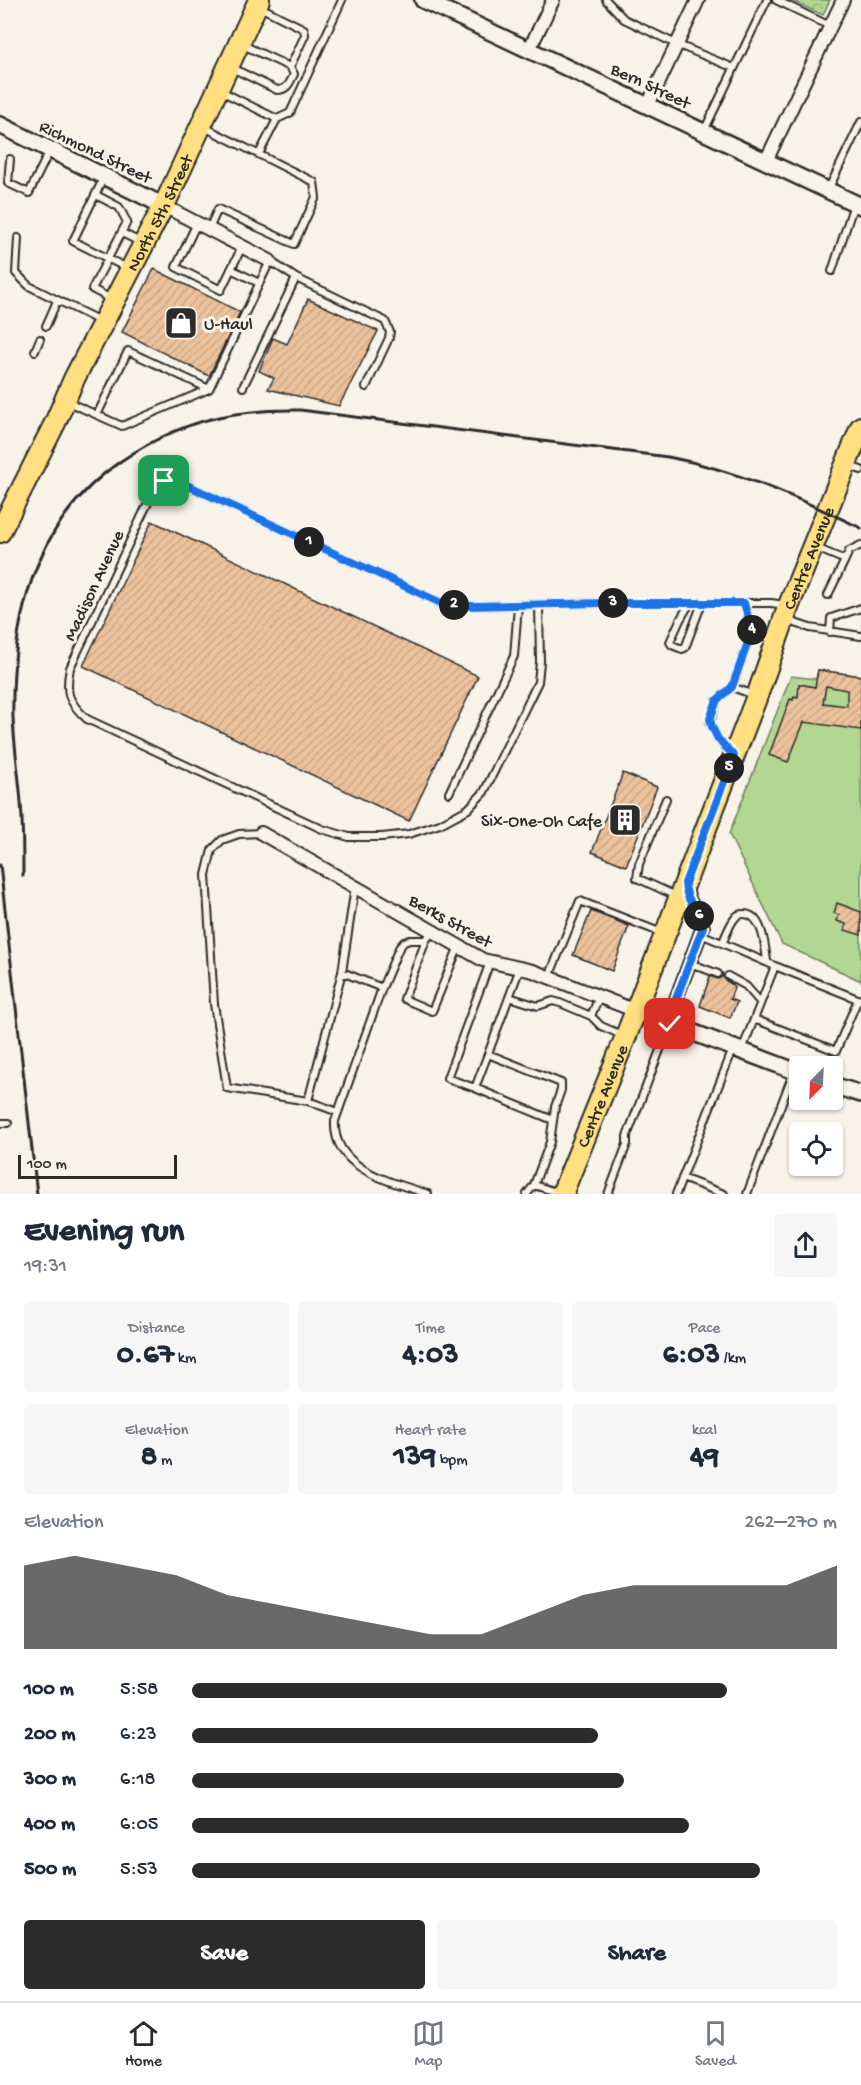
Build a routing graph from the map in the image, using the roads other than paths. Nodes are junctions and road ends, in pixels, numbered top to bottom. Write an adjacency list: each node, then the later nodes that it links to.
1 (342, 0): 19 (lane)
2 (423, 0): 13 (street, Bern Street)
3 (553, 0): 13 (street)
4 (606, 0): 12 (lane)
5 (698, 0): 12 (street)
6 (766, 0): 16 (lane)
7 (776, 0): 10 (lane)
8 (843, 0): 10 (street)
9 (258, 3): 11 (main road, North 5th Street); 15 (lane)
10 (830, 26): 27 (street)
11 (239, 43): 14 (main road, North 5th Street); 15 (lane)
12 (676, 44): 16 (lane); 18 (street)
13 (530, 50): 18 (street, Bern Street)
14 (228, 67): 15 (lane); 17 (main road, North 5th Street)
15 (290, 67)
16 (734, 68): 23 (lane)
17 (218, 90): 19 (lane); 22 (main road, North 5th Street)
18 (648, 105): 23 (street, Bern Street)
19 (277, 119): 25 (lane)
20 (861, 122): 29 (lane)
21 (0, 126): 24 (street, Richmond Street)
22 (201, 126): 25 (lane); 32 (main road, North 5th Street)
23 (704, 132): 27 (street, Bern Street)
24 (50, 150): 26 (lane); 28 (street, Richmond Street)
25 (259, 154): 34 (lane)
26 (10, 159)
27 (766, 161): 29 (street, Bern Street)
28 (105, 177): 30 (lane); 32 (street, Richmond Street)
29 (828, 191): 31 (street, Bern Street)
30 (96, 195): 35 (lane); 39 (lane)
31 (858, 205): 43 (lane)
32 (164, 206): 33 (street, Richmond Street); 37 (main road, North 5th Street)
33 (197, 223): 34 (street, Richmond Street); 41 (lane)
34 (209, 229): 38 (street, Richmond Street)
35 (122, 232): 37 (lane); 39 (lane)
36 (18, 238): 46 (lane)
37 (144, 243): 42 (main road, North 5th Street)
38 (243, 247): 40 (street, Richmond Street); 41 (lane)
39 (108, 259): 42 (lane); 47 (lane)
40 (270, 261): 44 (lane); 45 (lane)
41 (231, 269): 45 (lane)
42 (130, 270): 47 (main road, North 5th Street)
43 (832, 271)
44 (296, 278): 52 (lane); 53 (lane)
45 (259, 283): 54 (lane)
46 (57, 301): 48 (lane); 49 (lane)
47 (114, 301): 48 (main road, North 5th Street)
48 (103, 323): 55 (main road, North 5th Street)
49 (46, 326)
50 (40, 339): 51 (lane)
51 (35, 351)
52 (243, 387)
53 (366, 387)
54 (209, 388): 56 (lane); 56 (lane)
55 (64, 401): 56 (lane); 59 (main road, North 5th Street)
56 (97, 415)
57 (861, 427): 58 (main road, Centre Avenue)
58 (854, 467): 61 (main road, Centre Avenue)
59 (0, 532)
60 (861, 545): 62 (lane)
61 (813, 547): 62 (lane); 70 (main road, Centre Avenue)
62 (845, 560): 63 (lane)
63 (828, 595)
64 (690, 603): 65 (lane); 65 (lane); 67 (lane)
65 (702, 603): 66 (lane)
66 (744, 603): 70 (lane); 71 (lane)
67 (539, 605): 68 (lane); 68 (lane, Madison Avenue)
68 (518, 606): 78 (lane)
69 (861, 608): 72 (lane)
70 (786, 612): 72 (lane); 74 (main road, Centre Avenue)
71 (752, 631): 74 (lane); 75 (lane)
72 (831, 632): 73 (lane)
73 (861, 636)
74 (777, 641): 76 (main road, Centre Avenue)
75 (732, 687): 76 (lane); 77 (lane)
76 (757, 696): 77 (main road, Centre Avenue)
77 (734, 756): 82 (main road, Centre Avenue)
78 (448, 792)
79 (666, 799): 82 (lane)
80 (261, 833): 81 (street, Berks Street); 114 (lane)
81 (355, 887): 85 (street, Berks Street); 93 (lane)
82 (682, 890): 83 (main road, Centre Avenue); 84 (street)
83 (664, 934): 96 (lane); 102 (main road, Centre Avenue)
84 (701, 934): 86 (lane); 90 (street)
85 (429, 936): 87 (street, Berks Street); 87 (lane); 97 (lane)
86 (723, 942): 88 (lane); 88 (lane)
87 (459, 946): 89 (street, Berks Street)
88 (767, 961): 91 (lane)
89 (490, 962): 92 (street, Berks Street); 110 (lane)
90 (690, 963): 94 (lane); 105 (street)
91 (775, 966): 100 (lane); 101 (lane)
92 (520, 968): 96 (street, Berks Street); 99 (lane)
93 (342, 972): 97 (lane); 114 (lane)
94 (718, 974)
95 (728, 976): 101 (lane)
96 (549, 977): 98 (street, Berks Street)
97 (382, 988): 115 (lane)
98 (599, 996): 102 (street, Berks Street); 103 (lane)
99 (509, 997): 103 (lane); 108 (lane)
100 (859, 999): 104 (lane)
101 (760, 1002): 104 (lane)
102 (636, 1011): 105 (street); 106 (main road, Centre Avenue)
103 (591, 1016): 106 (lane)
104 (753, 1019): 107 (lane)
105 (669, 1023): 107 (street); 124 (lane)
106 (626, 1036): 123 (main road, Centre Avenue)
107 (738, 1049): 109 (street); 119 (lane)
108 (488, 1054): 110 (lane); 116 (lane)
109 (789, 1069)
110 (475, 1088): 116 (lane)
111 (843, 1088): 113 (street)
112 (789, 1092): 127 (lane)
113 (861, 1094)
114 (308, 1101): 115 (lane)
115 (339, 1112): 121 (lane)
116 (553, 1119): 120 (lane)
117 (0, 1123): 118 (lane)
118 (9, 1123)
119 (682, 1178): 125 (lane); 126 (lane)
120 (534, 1185): 122 (lane); 123 (lane)
121 (428, 1194)
122 (527, 1194)
123 (562, 1194)
124 (608, 1194)
125 (676, 1194)
126 (724, 1194)
127 (747, 1194)

